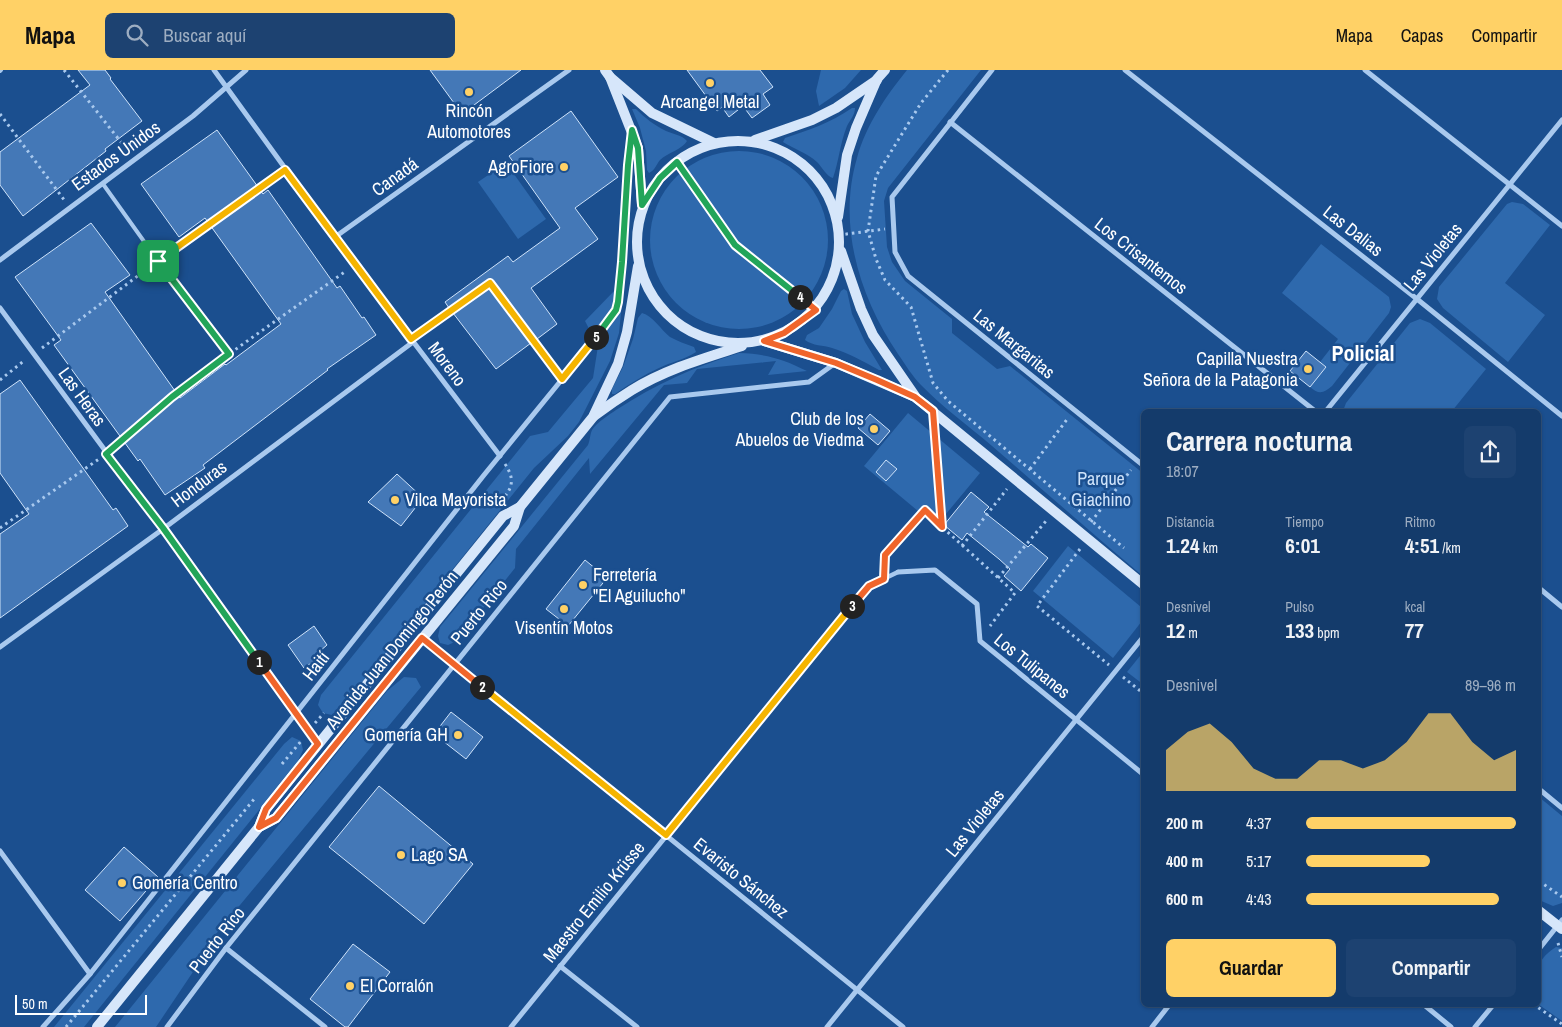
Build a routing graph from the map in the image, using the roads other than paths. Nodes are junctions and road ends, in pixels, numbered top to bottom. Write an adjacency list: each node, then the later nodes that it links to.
1 (214, 70): 10 (street, Moreno)
2 (246, 70): 10 (street, Estados Unidos)
3 (570, 70): 20 (street, Canadá)
4 (885, 70): 9 (main road)
5 (992, 70): 12 (street, Las Margaritas)
6 (1125, 70): 24 (street, Las Dalias)
7 (1365, 70): 16 (street)
8 (608, 73): 14 (main road); 17 (main road)
9 (877, 79): 13 (main road); 18 (main road)
10 (228, 87): 15 (street, Estados Unidos); 20 (street, Moreno)
11 (1562, 120): 16 (street, Las Violetas)
12 (950, 122): 34 (street, Los Crisantemos); 39 (street, Las Margaritas)
13 (755, 140): 14 (main road); 18 (main road)
14 (714, 143): 17 (main road)
15 (103, 184): 22 (street, Estados Unidos); 26 (lane)
16 (1510, 185): 19 (street); 24 (street, Las Violetas)
17 (642, 205): 23 (main road)
18 (838, 216): 21 (main road)
19 (1562, 226)
20 (335, 237): 27 (street, Moreno)
21 (840, 251): 28 (main road); 33 (main road)
22 (0, 260)
23 (638, 266): 29 (main road); 37 (main road, Avenida Juan Domingo Perón)
24 (1417, 299): 35 (street, Las Violetas); 36 (street, Las Dalias)
25 (0, 308): 41 (street, Las Heras)
26 (196, 309)
27 (412, 340): 32 (lane); 38 (street, Moreno); 41 (street, Honduras)
28 (764, 341): 29 (main road); 31 (main road)
29 (746, 344): 37 (main road, Avenida Juan Domingo Perón)
30 (590, 345): 32 (street, Haití)
31 (836, 363): 33 (main road); 50 (street, Puerto Rico)
32 (562, 379): 38 (street, Haití)
33 (915, 397): 43 (main road)
34 (1312, 409)
35 (1328, 409)
36 (1562, 416)
37 (593, 417): 40 (main road, Avenida Juan Domingo Perón)
38 (500, 456): 51 (street, Haití)
39 (1141, 464)
40 (520, 507): 47 (main road, Avenida Juan Domingo Perón); 53 (main road, Avenida Juan Domingo Perón)
41 (163, 528): 49 (street, Honduras); 51 (street, Las Heras)
42 (898, 572): 44 (street); 52 (street, Los Tulipanes)
43 (1141, 582)
44 (869, 586): 58 (street, Maestro Emilio Krüsse)
45 (1541, 590): 46 (street)
46 (1562, 607)
47 (422, 638): 50 (street, Evaristo Sánchez); 57 (main road, Avenida Juan Domingo Perón)
48 (1141, 640): 52 (street, Las Violetas)
49 (0, 647)
50 (454, 664): 58 (street, Evaristo Sánchez); 63 (street, Puerto Rico)
51 (296, 713): 53 (street, Las Heras); 65 (street, Haití)
52 (1076, 720): 54 (street, Los Tulipanes); 66 (street, Las Violetas)
53 (318, 744): 57 (main road, Avenida Juan Domingo Perón)
54 (1141, 773)
55 (1541, 791): 56 (street)
56 (1562, 808)
57 (259, 827): 71 (main road, Avenida Juan Domingo Perón)
58 (666, 835): 64 (street, Maestro Emilio Krüsse); 66 (street, Evaristo Sánchez)
59 (0, 851): 65 (street)
60 (1541, 912): 61 (main road)
61 (1560, 925): 62 (street)
62 (1541, 947)
63 (226, 948): 72 (street, Puerto Rico); 73 (street)
64 (560, 966): 74 (street, Maestro Emilio Krüsse); 75 (street)
65 (90, 974): 70 (street, Haití)
66 (858, 990): 76 (street, Las Violetas); 77 (street, Evaristo Sánchez)
67 (1168, 1007): 78 (street)
68 (1427, 1007): 79 (street)
69 (1492, 1007): 80 (street)
70 (43, 1027)
71 (97, 1027)
72 (167, 1027)
73 (325, 1027)
74 (511, 1027)
75 (637, 1027)
76 (827, 1027)
77 (903, 1027)
78 (1152, 1027)
79 (1452, 1027)
80 (1475, 1027)

